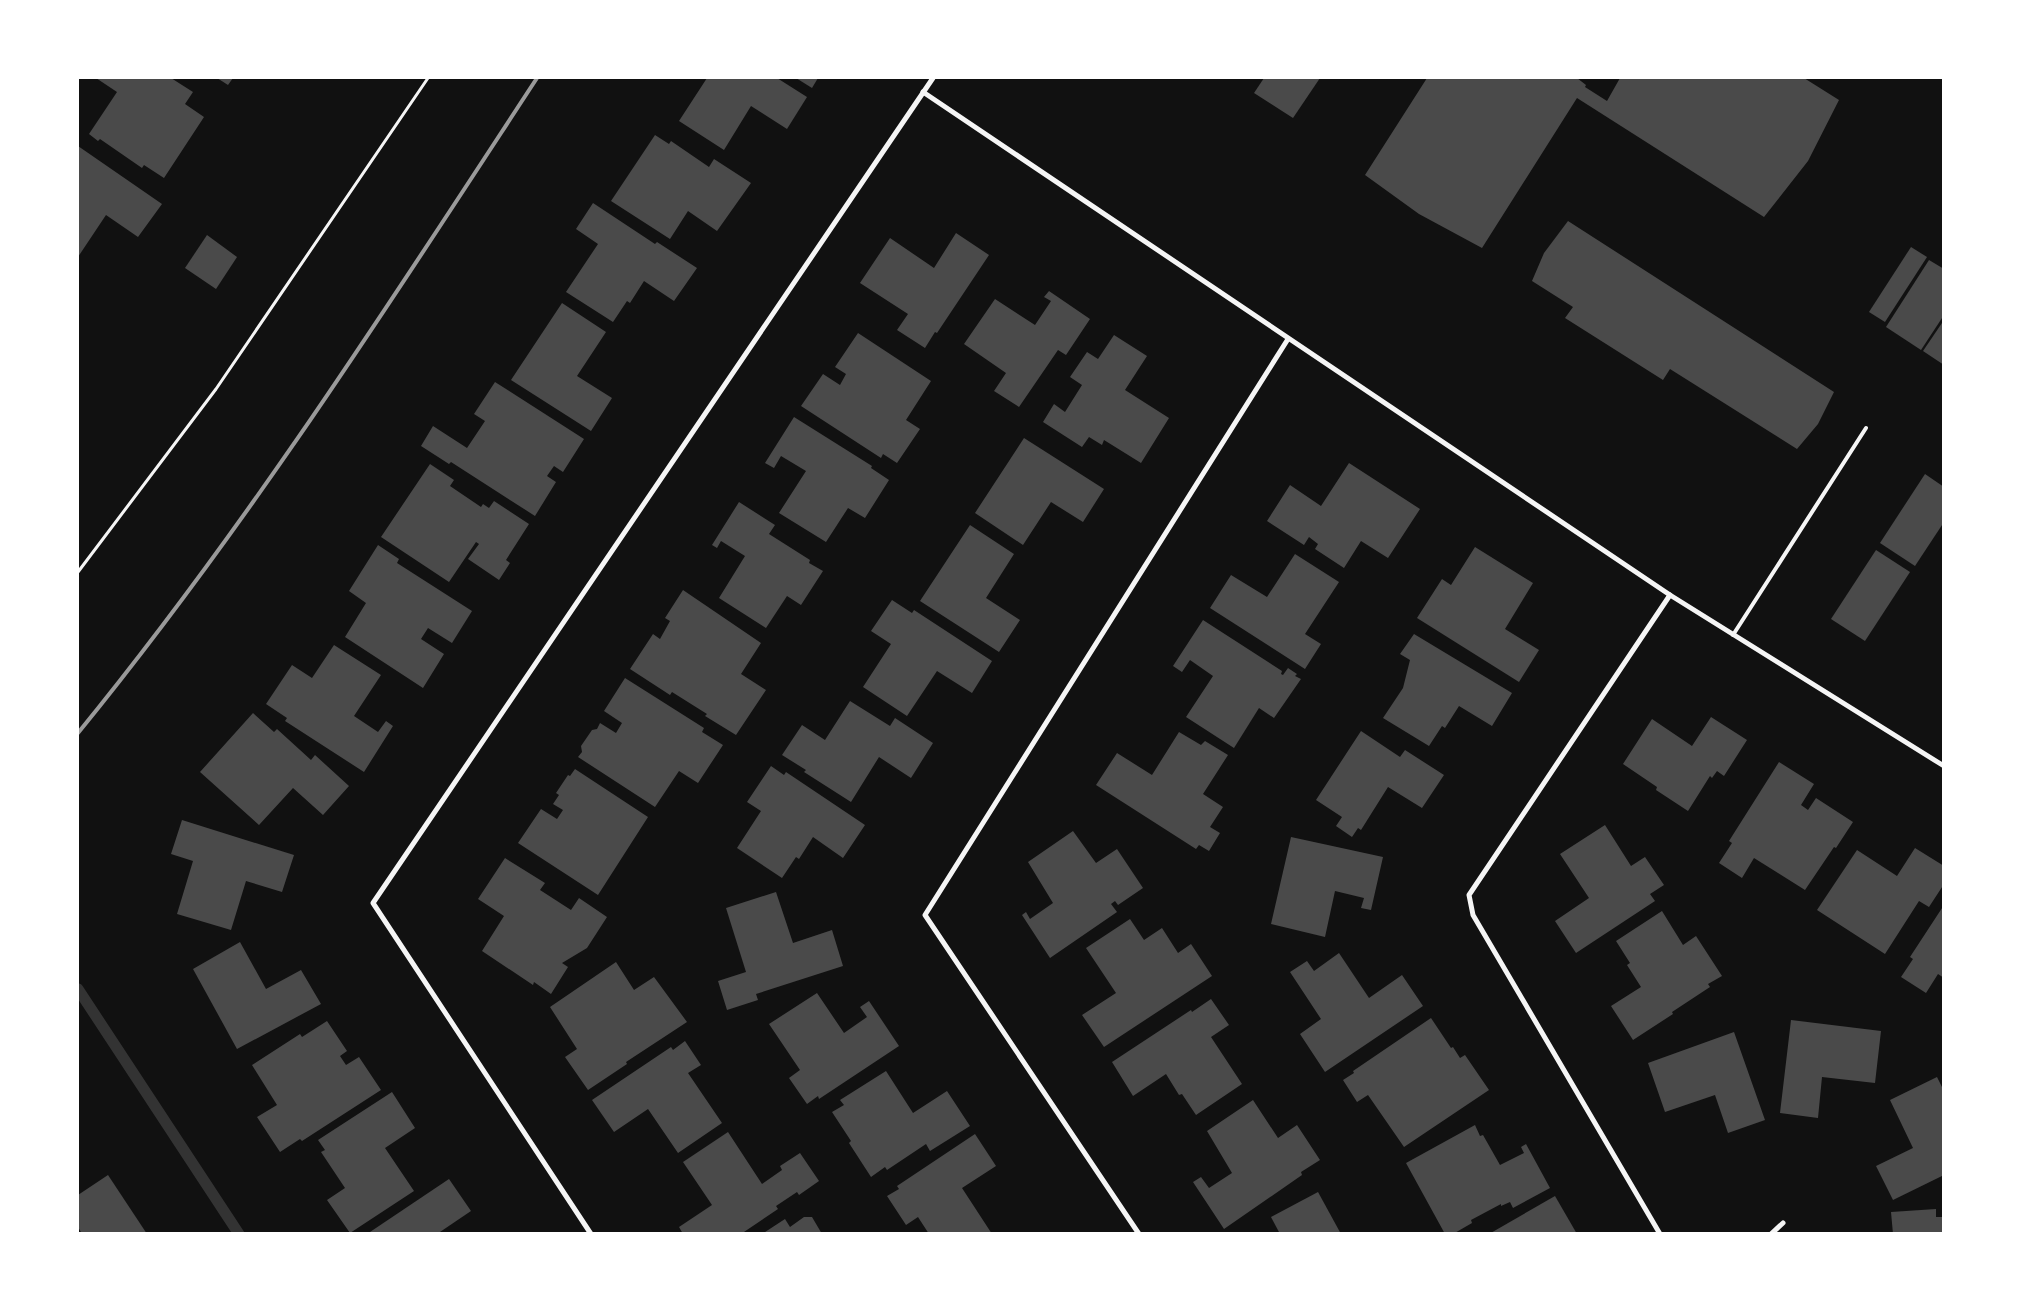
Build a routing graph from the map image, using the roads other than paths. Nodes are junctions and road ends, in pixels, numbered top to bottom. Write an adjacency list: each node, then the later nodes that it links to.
1 (933, 78): 2 (street)
2 (923, 92): 3 (street); 9 (street)
3 (1288, 339): 5 (street); 10 (street)
4 (1866, 428): 6 (lane)
5 (1670, 596): 6 (street); 11 (street)
6 (1733, 635): 7 (street)
7 (1944, 766)
8 (1784, 1223): 12 (street)
9 (591, 1234)
10 (1139, 1234)
11 (1660, 1234)
12 (1771, 1234)

